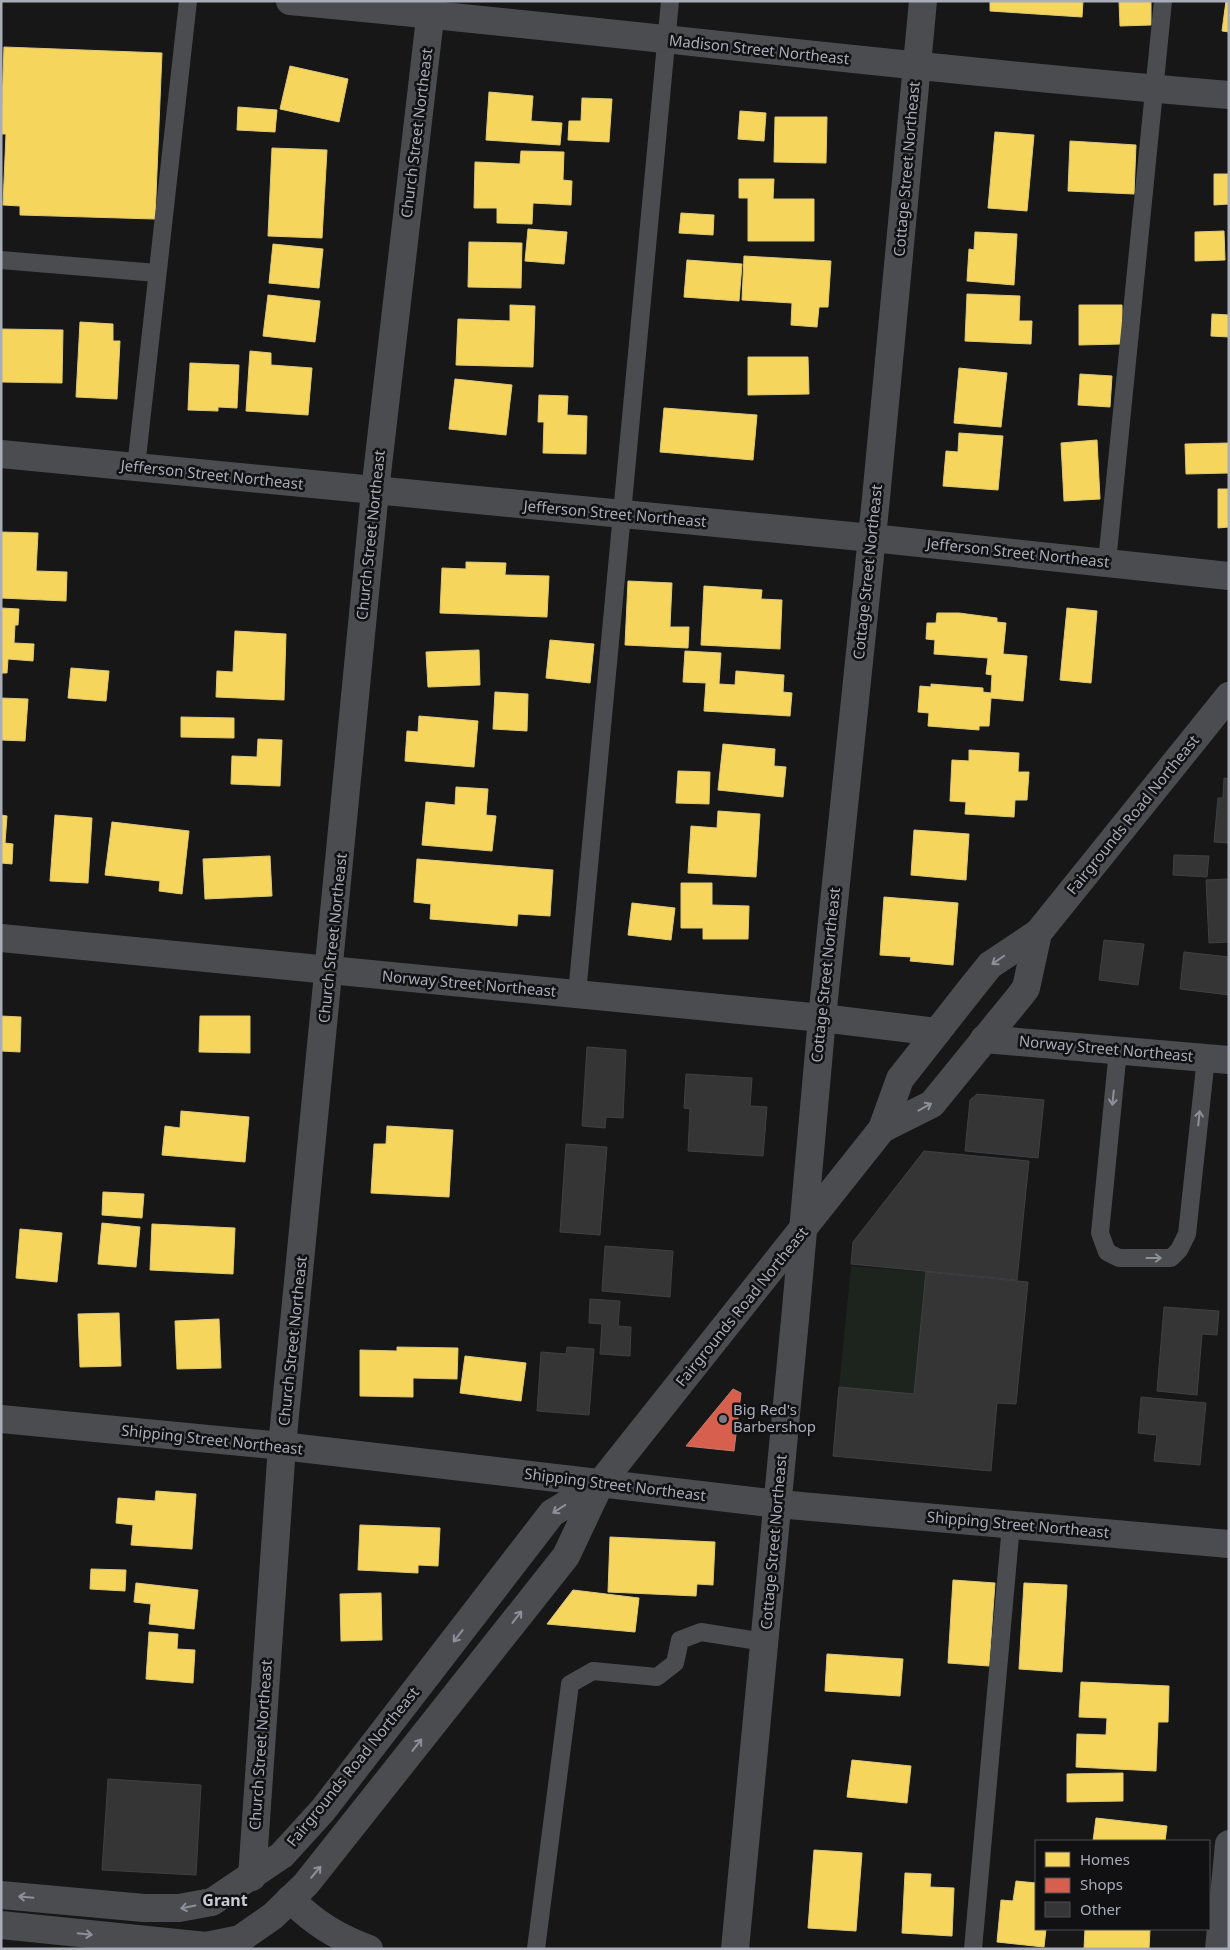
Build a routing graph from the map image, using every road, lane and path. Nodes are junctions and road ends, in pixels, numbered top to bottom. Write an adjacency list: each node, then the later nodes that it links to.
1 (188, 1): 12 (lane)
2 (290, 1): 6 (street, Madison Street Northeast)
3 (670, 1): 7 (lane)
4 (923, 1): 8 (street, Cottage Street Northeast)
5 (1162, 1): 9 (lane)
6 (431, 8): 7 (street, Madison Street Northeast); 15 (street, Church Street Northeast)
7 (666, 40): 8 (street, Madison Street Northeast); 16 (lane)
8 (917, 67): 9 (street, Madison Street Northeast); 17 (street, Cottage Street Northeast)
9 (1155, 89): 10 (street, Madison Street Northeast); 18 (lane)
10 (1229, 95)
11 (1, 260): 12 (lane)
12 (157, 274): 14 (lane)
13 (1, 454): 14 (street, Jefferson Street Northeast)
14 (136, 468): 15 (street, Jefferson Street Northeast)
15 (375, 491): 16 (street, Jefferson Street Northeast); 23 (street, Church Street Northeast)
16 (622, 514): 17 (street, Jefferson Street Northeast); 24 (lane)
17 (872, 538): 18 (street, Jefferson Street Northeast); 25 (street, Cottage Street Northeast)
18 (1107, 562): 19 (street, Jefferson Street Northeast)
19 (1229, 576)
20 (1229, 696): 21 (street, Fairgrounds Road Northeast)
21 (1038, 933): 26 (street, Fairgrounds Road Northeast, one-way to 26); 27 (street, Fairgrounds Road Northeast)
22 (1, 938): 23 (street, Norway Street Northeast)
23 (330, 970): 24 (street, Norway Street Northeast); 33 (street, Church Street Northeast)
24 (577, 994): 25 (street, Norway Street Northeast)
25 (822, 1018): 26 (street, Norway Street Northeast); 31 (street, Cottage Street Northeast)
26 (937, 1032): 30 (street, Fairgrounds Road Northeast)
27 (984, 1039): 28 (street, Norway Street Northeast); 30 (street, Fairgrounds Road Northeast, one-way to 27)
28 (1118, 1050): 29 (street, Norway Street Northeast); 29 (lane, one-way to 29)
29 (1217, 1059)
30 (882, 1129): 31 (street, Fairgrounds Road Northeast)
31 (803, 1231): 34 (street, Fairgrounds Road Northeast); 35 (street, Cottage Street Northeast)
32 (1, 1419): 33 (street, Shipping Street Northeast)
33 (282, 1446): 34 (street, Shipping Street Northeast); 40 (street, Church Street Northeast)
34 (600, 1484): 35 (street, Shipping Street Northeast); 40 (street, Fairgrounds Road Northeast, one-way to 40); 42 (street, Fairgrounds Road Northeast, one-way to 34)
35 (778, 1504): 36 (street, Shipping Street Northeast); 38 (street, Cottage Street Northeast)
36 (1011, 1525): 37 (street, Shipping Street Northeast); 48 (lane)
37 (1229, 1544)
38 (765, 1642): 46 (lane); 47 (street, Cottage Street Northeast)
39 (1229, 1844): 49 (street)
40 (252, 1877): 41 (street, Fairgrounds Road Northeast, one-way to 41)
41 (1, 1895)
42 (290, 1899): 44 (street, Fairgrounds Road Northeast); 45 (street)
43 (1, 1925): 44 (street, one-way to 44)
44 (240, 1944)
45 (368, 1949)
46 (536, 1949)
47 (735, 1949)
48 (973, 1949)
49 (1219, 1949)

